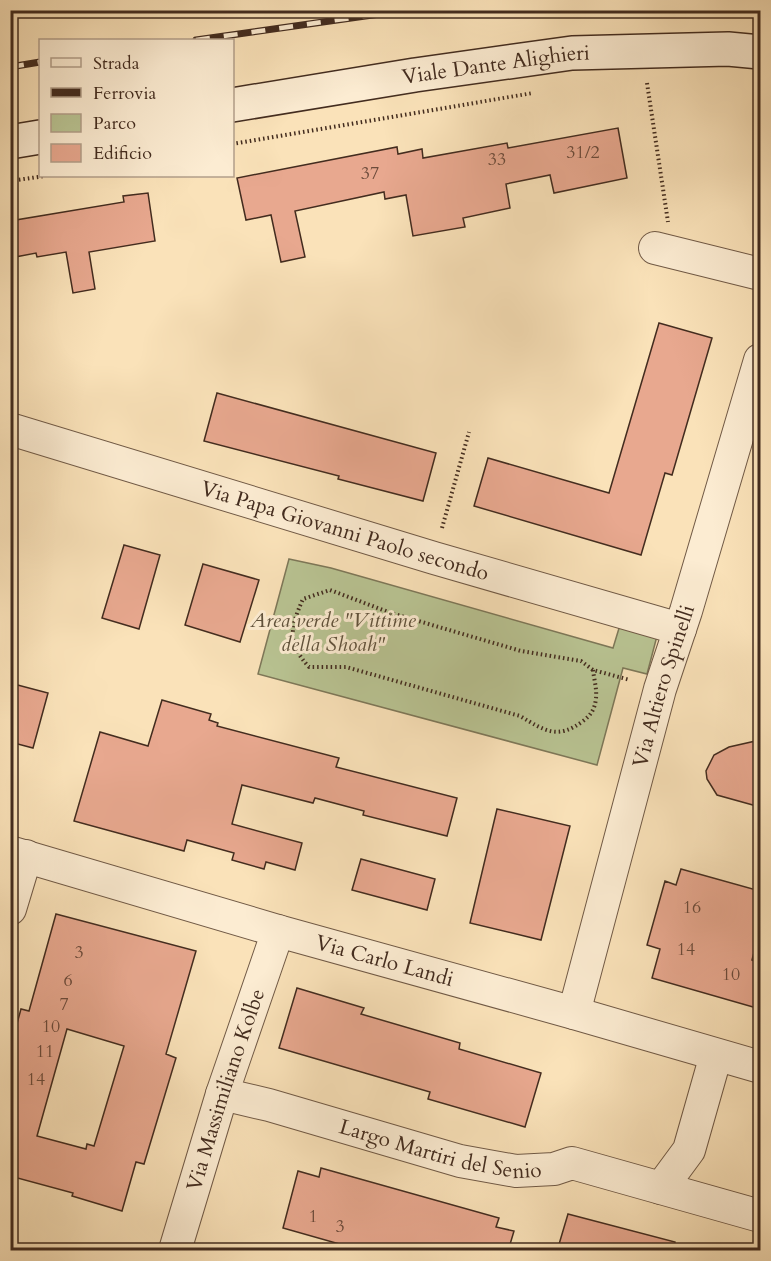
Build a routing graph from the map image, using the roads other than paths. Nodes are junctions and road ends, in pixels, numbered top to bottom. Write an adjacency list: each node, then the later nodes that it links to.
1 (760, 52): 2 (street, Viale Dante Alighieri)
2 (234, 105)
3 (39, 137): 4 (street)
4 (10, 142)
5 (664, 250): 6 (street)
6 (760, 273)
7 (760, 360): 9 (street, Via Altiero Spinelli)
8 (10, 429): 9 (street, Via Papa Giovanni Paolo secondo)
9 (680, 629): 13 (street, Via Altiero Spinelli)
10 (18, 854): 11 (street); 12 (street, Via Carlo Landi)
11 (10, 909)
12 (278, 931): 13 (street, Via Carlo Landi); 16 (street, Via Massimiliano Kolbe)
13 (574, 1013): 14 (street, Via Carlo Landi)
14 (716, 1055): 15 (street, Via Carlo Landi); 17 (street)
15 (760, 1067)
16 (222, 1094): 17 (street, Largo Martiri del Senio); 19 (street, Via Massimiliano Kolbe)
17 (661, 1188): 18 (street, Largo Martiri del Senio)
18 (760, 1216)
19 (175, 1251)

